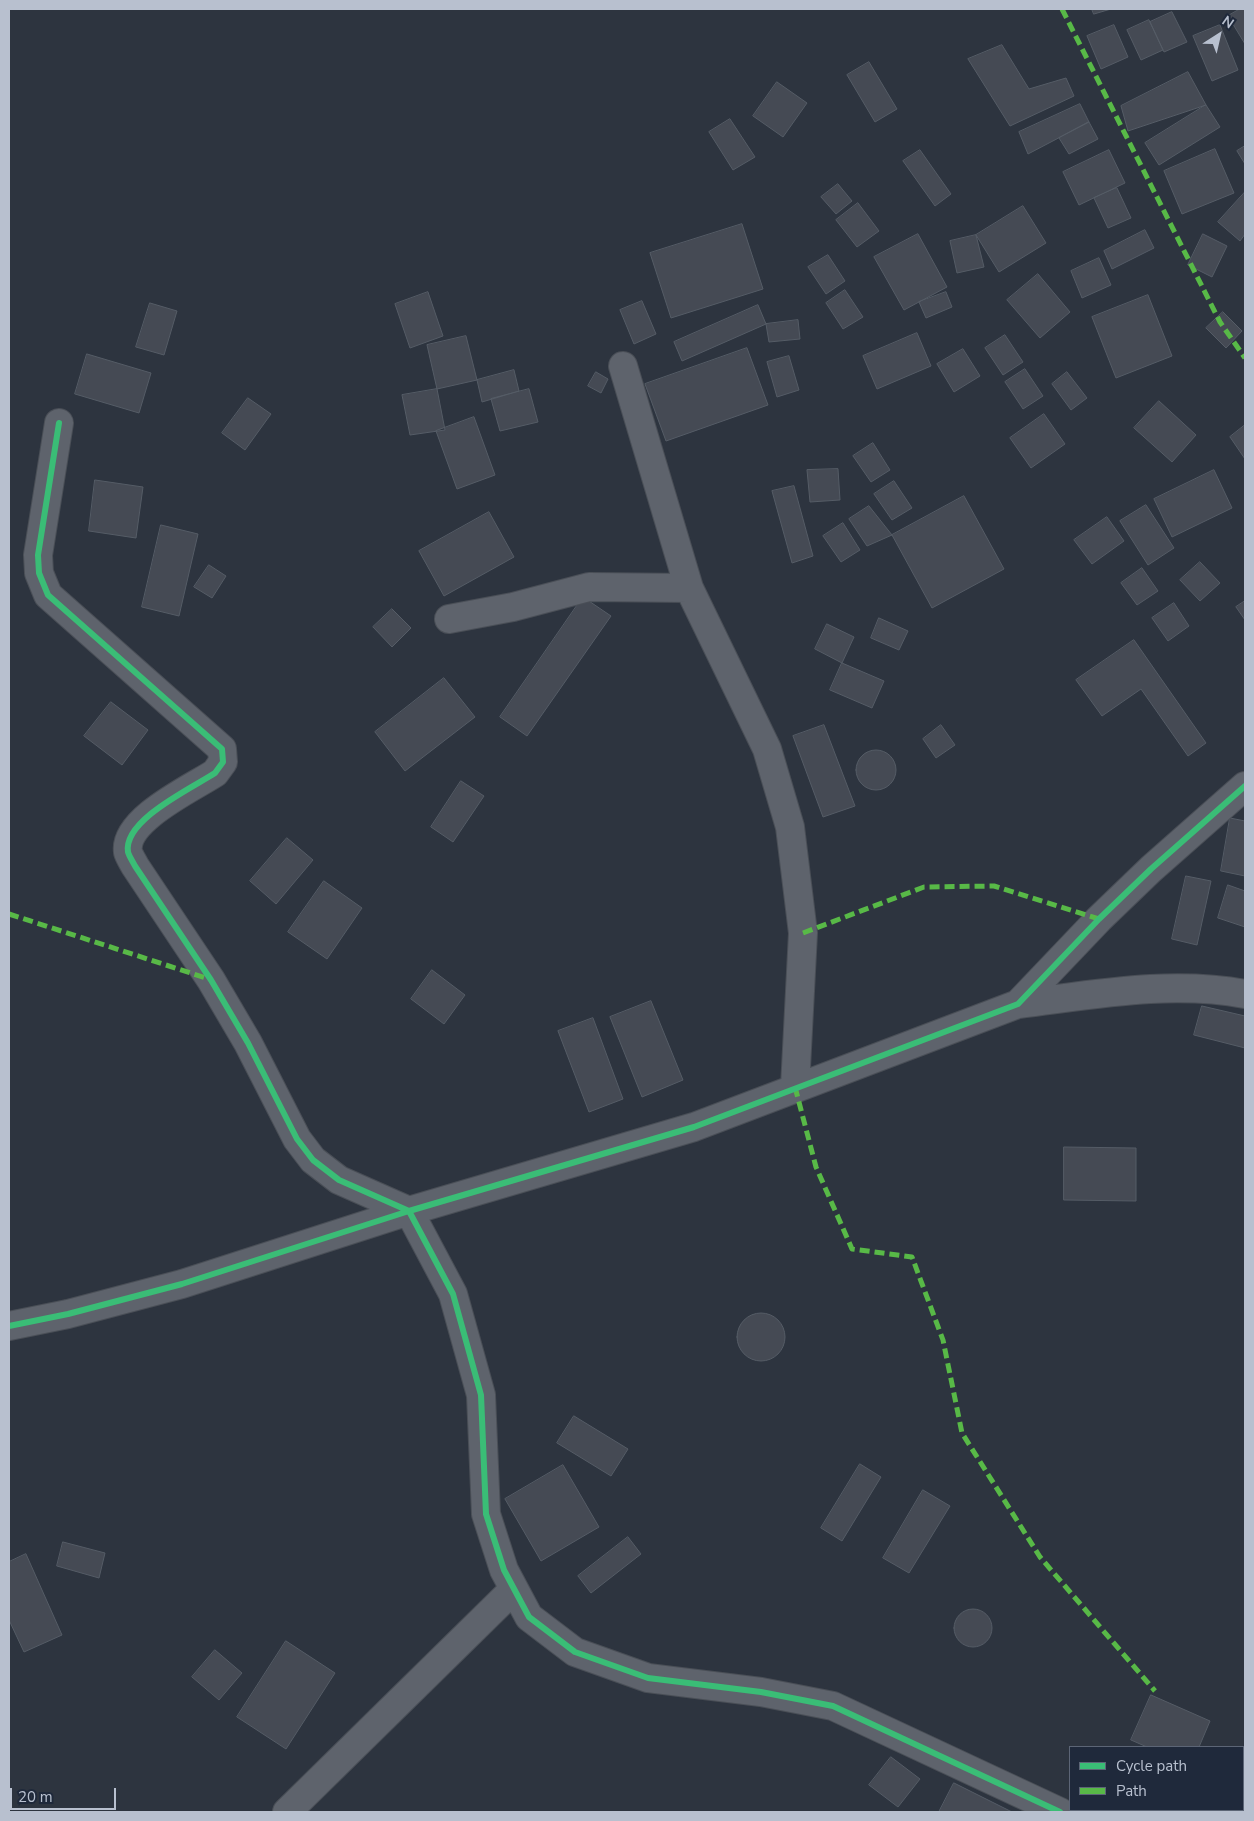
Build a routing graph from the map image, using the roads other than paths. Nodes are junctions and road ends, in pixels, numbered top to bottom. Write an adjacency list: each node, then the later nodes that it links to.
1 (623, 366): 3 (street)
2 (59, 423): 9 (street)
3 (689, 588): 4 (street); 8 (street)
4 (449, 619)
5 (1245, 786): 7 (street)
6 (1245, 994): 7 (street)
7 (1018, 1004): 8 (street)
8 (795, 1087): 9 (street)
9 (409, 1211): 10 (street); 11 (street)
10 (9, 1326)
11 (514, 1589): 12 (street); 13 (street)
12 (287, 1812)
13 (1060, 1812)

